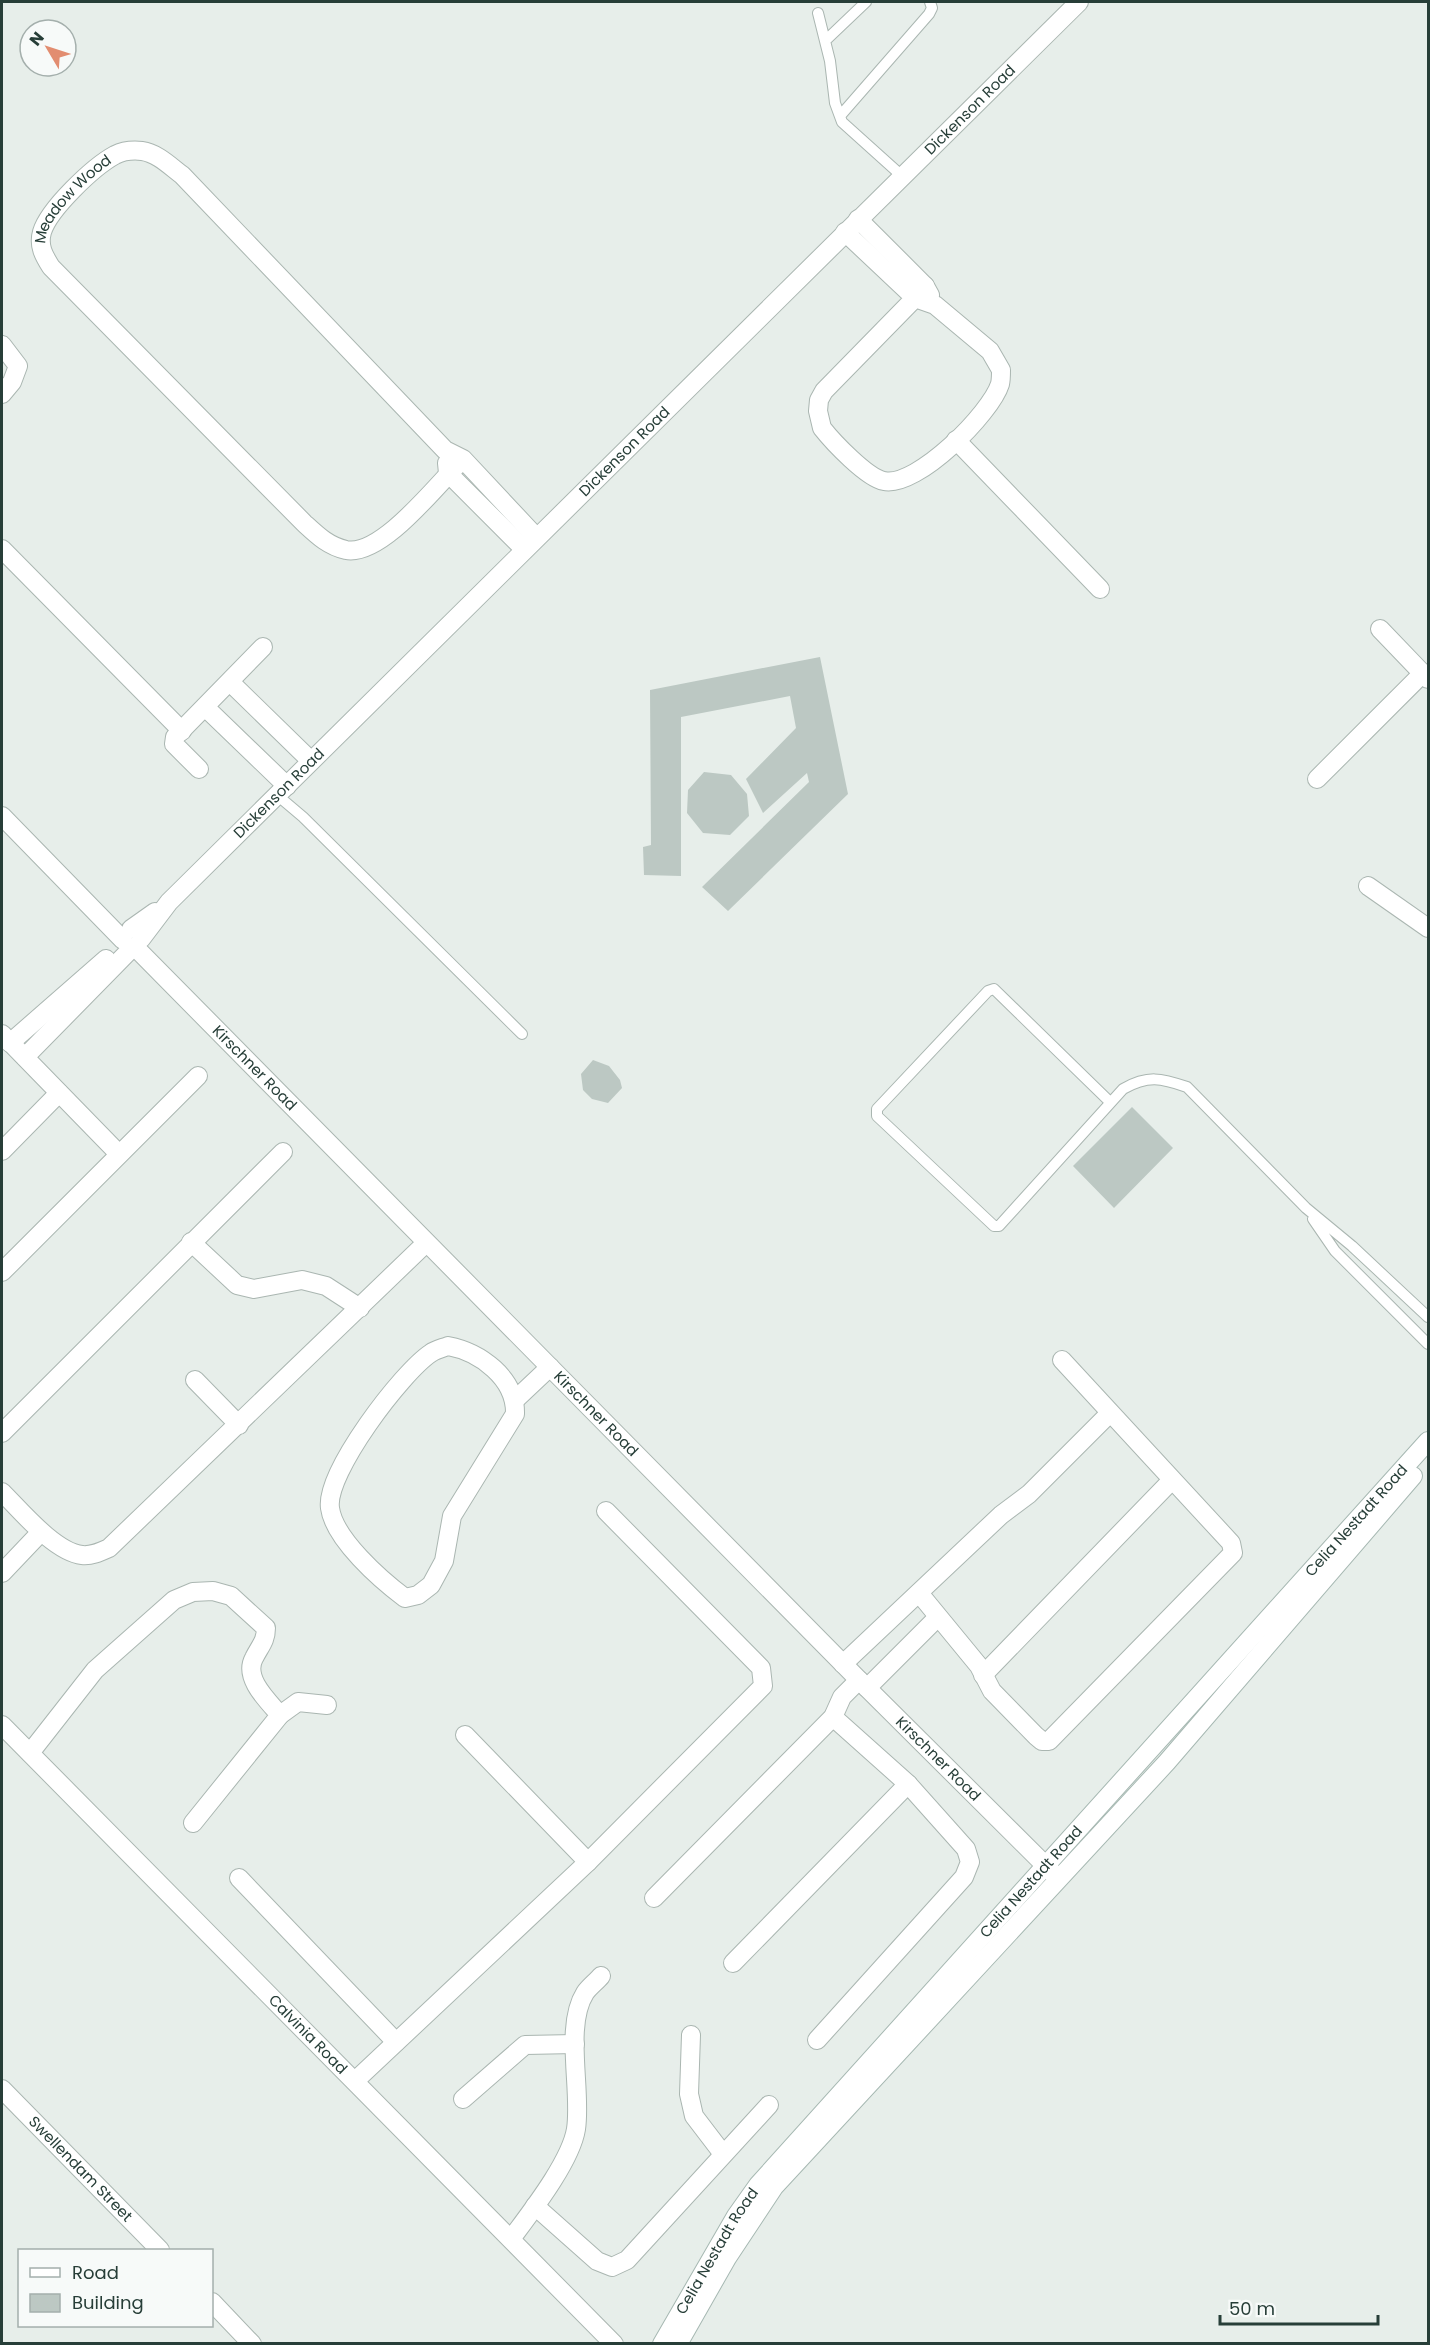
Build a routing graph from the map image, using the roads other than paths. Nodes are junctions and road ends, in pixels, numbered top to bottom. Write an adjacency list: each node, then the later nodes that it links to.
1 (866, 2): 5 (lane)
2 (930, 2): 6 (lane)
3 (1079, 2): 7 (street, Dickenson Road)
4 (818, 13): 5 (lane)
5 (825, 41): 6 (lane)
6 (840, 116): 7 (lane)
7 (902, 176): 8 (street, Dickenson Road)
8 (858, 219): 9 (street, Dickenson Road); 10 (street)
9 (845, 232): 10 (street); 17 (street, Dickenson Road)
10 (920, 292): 13 (street); 13 (street)
11 (2, 345): 12 (street)
12 (2, 394)
13 (956, 440): 19 (street)
14 (445, 450): 15 (street, Meadow Wood); 16 (street); 16 (street, Meadow Wood)
15 (462, 459): 16 (street, Meadow Wood); 17 (street, Meadow Wood)
16 (448, 473): 17 (street)
17 (530, 543): 26 (street, Dickenson Road)
18 (2, 549): 25 (street)
19 (1100, 589)
20 (1380, 629): 22 (street)
21 (263, 647): 23 (street)
22 (1426, 676): 28 (street)
23 (230, 682): 24 (street); 26 (street)
24 (205, 707): 25 (street); 29 (street)
25 (182, 731): 27 (street)
26 (312, 761): 29 (street, Dickenson Road)
27 (199, 769)
28 (1317, 779)
29 (282, 790): 33 (street, Dickenson Road); 34 (lane)
30 (2, 816): 33 (street, Kirschner Road)
31 (1368, 886): 32 (street)
32 (1428, 928)
33 (131, 939): 35 (street); 36 (street); 45 (street, Kirschner Road)
34 (522, 1034)
35 (6, 1039): 36 (street)
36 (25, 1057): 38 (street)
37 (198, 1076): 42 (street)
38 (59, 1093): 40 (street); 42 (street)
39 (1110, 1102): 39 (lane); 43 (lane)
40 (2, 1151)
41 (283, 1152): 44 (street)
42 (119, 1154): 46 (street)
43 (1306, 1208): 48 (lane); 49 (lane)
44 (191, 1242): 47 (street); 56 (street)
45 (426, 1243): 47 (street); 51 (street, Kirschner Road)
46 (2, 1272)
47 (360, 1308): 55 (street)
48 (1428, 1317)
49 (1428, 1344)
50 (1062, 1360): 54 (street)
51 (550, 1367): 53 (street); 66 (street, Kirschner Road)
52 (195, 1380): 55 (street)
53 (515, 1400): 53 (street)
54 (1109, 1414): 59 (street); 64 (street)
55 (239, 1425): 62 (street)
56 (2, 1433)
57 (1428, 1441): 78 (street, Celia Nestadt Road)
58 (1428, 1459): 78 (street, Celia Nestadt Road)
59 (1172, 1481): 67 (street); 67 (street)
60 (2, 1492): 62 (street)
61 (606, 1511): 77 (street)
62 (40, 1533): 63 (street)
63 (2, 1573)
64 (919, 1593): 65 (street); 66 (street)
65 (938, 1617): 67 (street); 68 (street)
66 (843, 1664): 68 (street, Kirschner Road)
67 (982, 1675)
68 (863, 1684): 71 (street); 78 (street, Kirschner Road)
69 (327, 1705): 70 (street)
70 (280, 1715): 74 (street); 76 (street)
71 (833, 1717): 75 (street); 80 (street)
72 (2, 1725): 74 (street, Calvinia Road)
73 (465, 1736): 77 (street)
74 (30, 1753): 87 (street, Calvinia Road)
75 (908, 1784): 81 (street); 84 (street)
76 (193, 1823)
77 (588, 1862): 85 (street)
78 (1052, 1873): 98 (street, Celia Nestadt Road); 99 (street, Celia Nestadt Road)
79 (239, 1878): 85 (street)
80 (654, 1898)
81 (733, 1963)
82 (601, 1976): 86 (street)
83 (691, 2035): 91 (street)
84 (817, 2040)
85 (396, 2042): 87 (street)
86 (575, 2044): 89 (street); 92 (street)
87 (356, 2080): 93 (street, Calvinia Road)
88 (2, 2089): 94 (street, Swellendam Street)
89 (463, 2099)
90 (769, 2105): 91 (street)
91 (723, 2154): 92 (street)
92 (535, 2206): 93 (street)
93 (511, 2239): 97 (street, Calvinia Road)
94 (159, 2249)
95 (213, 2303): 96 (street)
96 (252, 2343)
97 (614, 2343)
98 (662, 2343)
99 (678, 2343)

